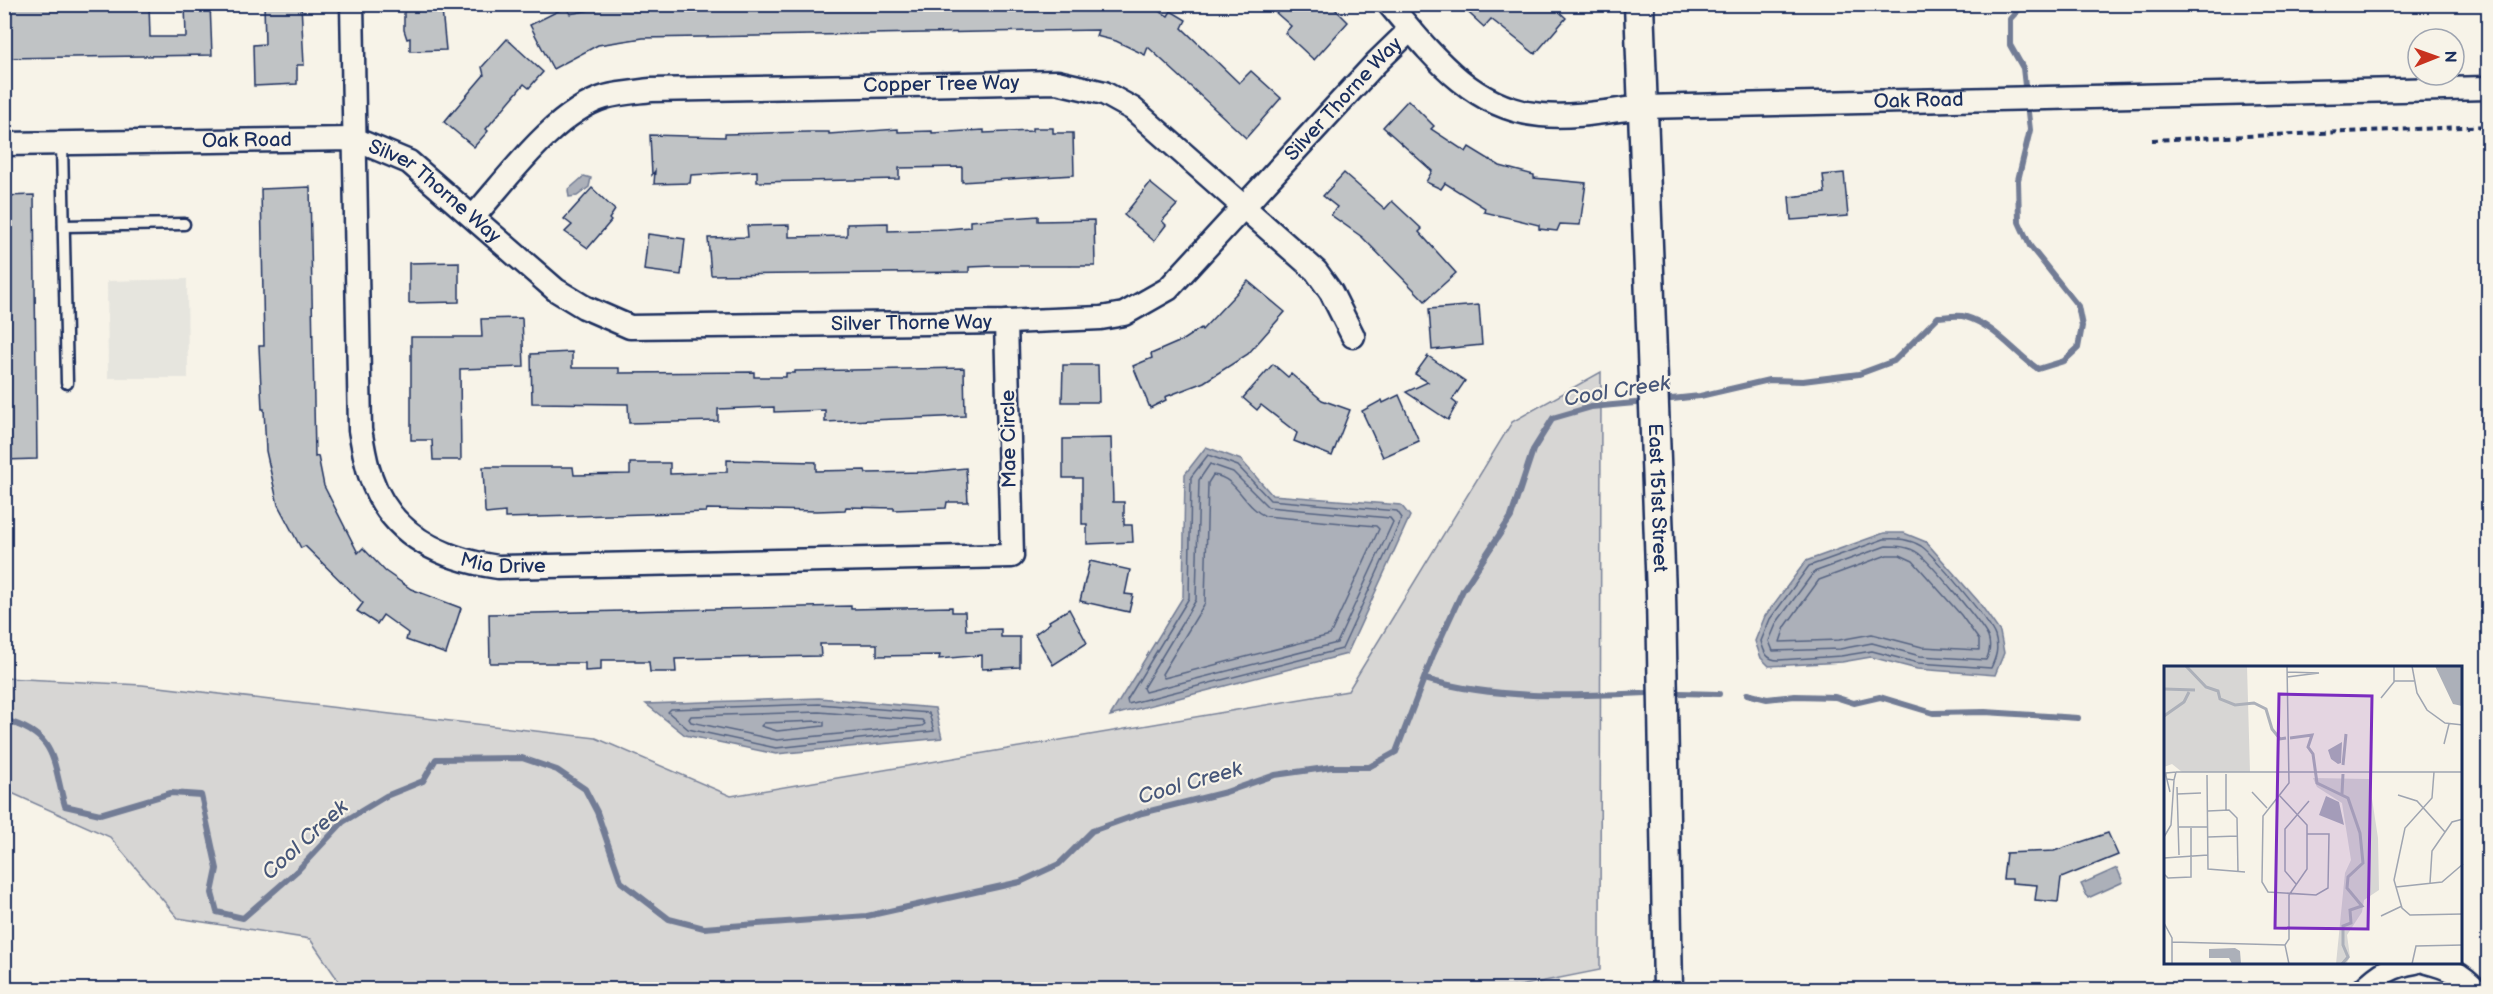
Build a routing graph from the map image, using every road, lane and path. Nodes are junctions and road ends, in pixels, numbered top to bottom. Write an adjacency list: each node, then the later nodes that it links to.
1 (352, 4): 8 (street)
2 (1389, 4): 4 (street, Oak Road)
3 (1639, 4): 6 (street, East 151st Street)
4 (1410, 30): 6 (street, Oak Road); 12 (street, Silver Thorne Way)
5 (2488, 88): 6 (street, Oak Road)
6 (1642, 107): 22 (street, East 151st Street)
7 (2488, 126): 9 (path)
8 (354, 139): 11 (street, Oak Road); 13 (street, Silver Thorne Way); 19 (street, Mia Drive)
9 (2152, 140)
10 (4, 144): 11 (street, Oak Road)
11 (62, 144): 15 (lane)
12 (1245, 208): 13 (street, Copper Tree Way); 16 (street, Silver Thorne Way); 17 (street, Copper Tree Way)
13 (474, 216): 16 (street, Silver Thorne Way)
14 (184, 224): 15 (lane)
15 (64, 226): 18 (lane)
16 (1006, 322): 19 (street, Mae Circle)
17 (1353, 336)
18 (67, 383)
19 (1012, 556)
20 (2407, 964): 23 (street)
21 (2433, 964): 24 (street)
22 (1668, 990)
23 (2363, 990)
24 (2476, 990)

